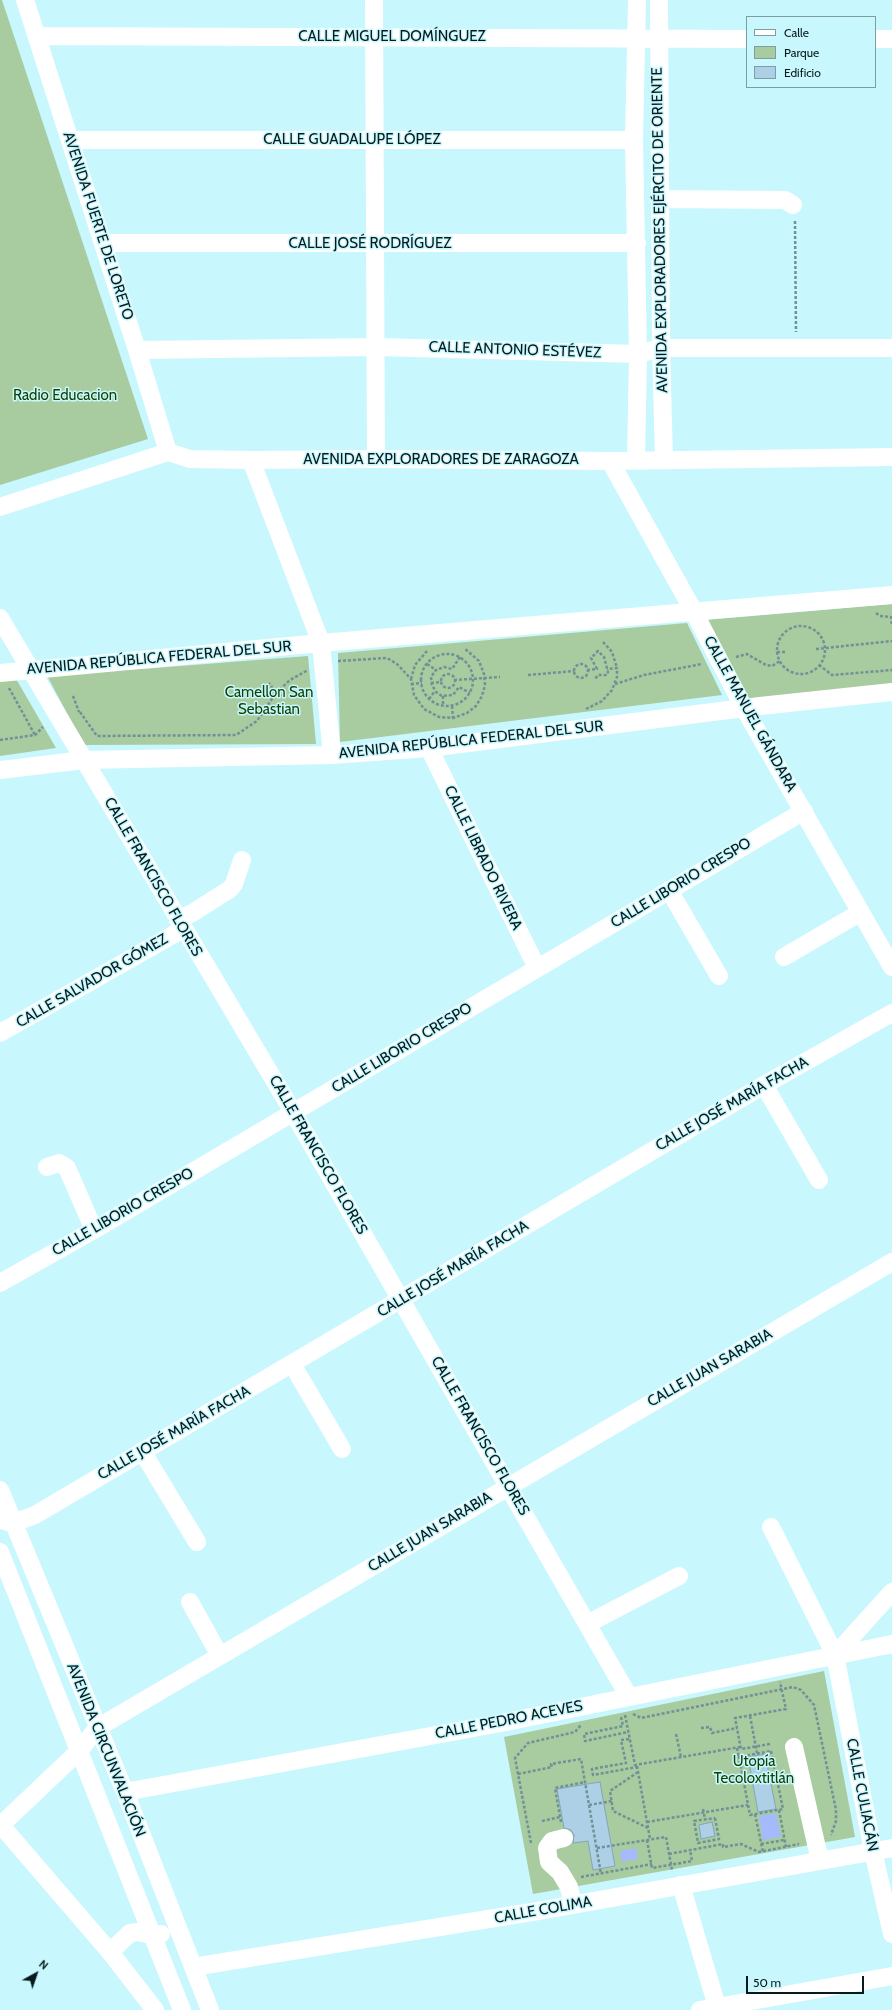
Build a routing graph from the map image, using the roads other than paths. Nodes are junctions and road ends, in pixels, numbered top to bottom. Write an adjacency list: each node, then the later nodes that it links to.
1 (25, 0): 5 (street, AVENIDA FUERTE DE LORETO)
2 (374, 0): 6 (street)
3 (637, 0): 7 (street, AVENIDA EXPLORADORES EJÉRCITO DE ORIENTE)
4 (659, 0): 8 (street, AVENIDA EXPLORADORES EJÉRCITO DE ORIENTE)
5 (37, 36): 6 (street, CALLE MIGUEL DOMÍNGUEZ); 13 (street, AVENIDA FUERTE DE LORETO)
6 (374, 37): 7 (street, CALLE MIGUEL DOMÍNGUEZ); 12 (street)
7 (637, 39): 8 (street, CALLE MIGUEL DOMÍNGUEZ); 14 (street, AVENIDA EXPLORADORES EJÉRCITO DE ORIENTE)
8 (658, 39): 9 (street, CALLE MIGUEL DOMÍNGUEZ); 15 (street, AVENIDA EXPLORADORES EJÉRCITO DE ORIENTE)
9 (746, 39)
10 (876, 39): 11 (street)
11 (892, 39)
12 (374, 139): 13 (street, CALLE GUADALUPE LÓPEZ); 14 (street, CALLE GUADALUPE LÓPEZ); 19 (street)
13 (70, 140): 17 (street, AVENIDA FUERTE DE LORETO)
14 (634, 140): 18 (street, AVENIDA EXPLORADORES EJÉRCITO DE ORIENTE)
15 (660, 199): 16 (street); 21 (street, AVENIDA EXPLORADORES EJÉRCITO DE ORIENTE)
16 (794, 204)
17 (103, 243): 19 (street, CALLE JOSÉ RODRÍGUEZ); 23 (street, AVENIDA FUERTE DE LORETO)
18 (637, 243): 19 (street, CALLE JOSÉ RODRÍGUEZ); 24 (street, AVENIDA EXPLORADORES EJÉRCITO DE ORIENTE)
19 (376, 244): 20 (street)
20 (377, 347): 23 (street, CALLE ANTONIO ESTÉVEZ); 24 (street, CALLE ANTONIO ESTÉVEZ); 27 (street)
21 (661, 348): 22 (street, CALLE ANTONIO ESTÉVEZ); 24 (street, CALLE ANTONIO ESTÉVEZ); 30 (street, AVENIDA EXPLORADORES EJÉRCITO DE ORIENTE)
22 (892, 348)
23 (137, 350): 25 (street, AVENIDA FUERTE DE LORETO)
24 (638, 354): 29 (street, AVENIDA EXPLORADORES EJÉRCITO DE ORIENTE)
25 (168, 452): 28 (street, AVENIDA EXPLORADORES DE ZARAGOZA); 32 (street)
26 (892, 457): 30 (street, AVENIDA EXPLORADORES DE ZARAGOZA)
27 (376, 459): 28 (street, AVENIDA EXPLORADORES DE ZARAGOZA); 31 (street, AVENIDA EXPLORADORES DE ZARAGOZA)
28 (251, 460): 36 (street)
29 (636, 460): 30 (street, AVENIDA EXPLORADORES DE ZARAGOZA); 31 (street, AVENIDA EXPLORADORES DE ZARAGOZA)
30 (664, 460)
31 (610, 461): 34 (street, CALLE MANUEL GÁNDARA)
32 (0, 507)
33 (892, 595): 34 (street, AVENIDA REPÚBLICA FEDERAL DEL SUR)
34 (694, 612): 36 (street, AVENIDA REPÚBLICA FEDERAL DEL SUR); 40 (street, CALLE MANUEL GÁNDARA)
35 (0, 618): 37 (street, CALLE FRANCISCO FLORES)
36 (321, 643): 37 (street, AVENIDA REPÚBLICA FEDERAL DEL SUR); 42 (street)
37 (31, 671): 38 (street, AVENIDA REPÚBLICA FEDERAL DEL SUR); 43 (street, CALLE FRANCISCO FLORES)
38 (1, 673)
39 (892, 692): 40 (street, AVENIDA REPÚBLICA FEDERAL DEL SUR)
40 (744, 708): 41 (street, AVENIDA REPÚBLICA FEDERAL DEL SUR); 45 (street, CALLE MANUEL GÁNDARA)
41 (429, 748): 42 (street, AVENIDA REPÚBLICA FEDERAL DEL SUR); 52 (street, CALLE LIBRADO RIVERA)
42 (332, 755): 43 (street, AVENIDA REPÚBLICA FEDERAL DEL SUR)
43 (84, 760): 44 (street, AVENIDA REPÚBLICA FEDERAL DEL SUR); 49 (street, CALLE FRANCISCO FLORES)
44 (0, 770)
45 (804, 811): 47 (street, CALLE LIBORIO CRESPO); 48 (street, CALLE MANUEL GÁNDARA)
46 (242, 860): 49 (street, CALLE SALVADOR GÓMEZ)
47 (669, 890): 52 (street, CALLE LIBORIO CRESPO); 53 (street)
48 (861, 912): 50 (street); 51 (street, CALLE MANUEL GÁNDARA)
49 (180, 924): 55 (street, CALLE SALVADOR GÓMEZ); 57 (street, CALLE FRANCISCO FLORES)
50 (784, 957)
51 (892, 967)
52 (537, 968): 57 (street, CALLE LIBORIO CRESPO)
53 (719, 976)
54 (892, 1013): 56 (street, CALLE JOSÉ MARÍA FACHA)
55 (0, 1033)
56 (764, 1085): 59 (street); 63 (street, CALLE JOSÉ MARÍA FACHA)
57 (293, 1112): 60 (street, CALLE LIBORIO CRESPO); 63 (street, CALLE FRANCISCO FLORES)
58 (47, 1167): 60 (street)
59 (819, 1180)
60 (94, 1230): 62 (street, CALLE LIBORIO CRESPO)
61 (892, 1262): 67 (street, CALLE JUAN SARABIA)
62 (0, 1283)
63 (402, 1299): 64 (street, CALLE JOSÉ MARÍA FACHA); 67 (street, CALLE FRANCISCO FLORES)
64 (292, 1364): 65 (street); 66 (street, CALLE JOSÉ MARÍA FACHA)
65 (342, 1449)
66 (142, 1451): 69 (street, CALLE JOSÉ MARÍA FACHA); 71 (street)
67 (508, 1486): 76 (street, CALLE FRANCISCO FLORES); 78 (street, CALLE JUAN SARABIA)
68 (1, 1494): 69 (street, AVENIDA CIRCUNVALACIÓN)
69 (7, 1522): 81 (street, AVENIDA CIRCUNVALACIÓN)
70 (771, 1527): 79 (street, CALLE CULIACÁN)
71 (198, 1542)
72 (0, 1552): 83 (street, AVENIDA CIRCUNVALACIÓN)
73 (679, 1576): 76 (street)
74 (892, 1592): 79 (street)
75 (190, 1602): 78 (street)
76 (587, 1624): 80 (street, CALLE FRANCISCO FLORES)
77 (892, 1644): 79 (street, CALLE PEDRO ACEVES)
78 (220, 1656): 81 (street, CALLE JUAN SARABIA)
79 (835, 1656): 80 (street, CALLE PEDRO ACEVES); 88 (street, CALLE CULIACÁN)
80 (629, 1697): 84 (street, CALLE PEDRO ACEVES)
81 (97, 1728): 83 (street, CALLE JUAN SARABIA); 84 (street, AVENIDA CIRCUNVALACIÓN)
82 (794, 1747): 89 (street)
83 (80, 1750): 85 (street, CALLE JUAN SARABIA); 94 (street, AVENIDA CIRCUNVALACIÓN)
84 (125, 1792): 92 (street, AVENIDA CIRCUNVALACIÓN)
85 (0, 1825): 95 (street)
86 (564, 1838): 91 (street)
87 (892, 1848): 88 (street, CALLE COLIMA)
88 (873, 1852): 89 (street, CALLE COLIMA); 93 (street, CALLE CULIACÁN)
89 (820, 1861): 90 (street, CALLE COLIMA)
90 (678, 1886): 91 (street, CALLE COLIMA); 98 (street)
91 (573, 1904): 96 (street, CALLE COLIMA)
92 (178, 1932): 94 (street); 96 (street, AVENIDA CIRCUNVALACIÓN)
93 (892, 1934)
94 (151, 1935): 95 (street); 100 (street, AVENIDA CIRCUNVALACIÓN)
95 (110, 1952): 99 (street)
96 (193, 1967): 101 (street, AVENIDA CIRCUNVALACIÓN)
97 (892, 1976): 98 (street)
98 (712, 2009)
99 (155, 2010)
100 (182, 2010)
101 (210, 2010)

